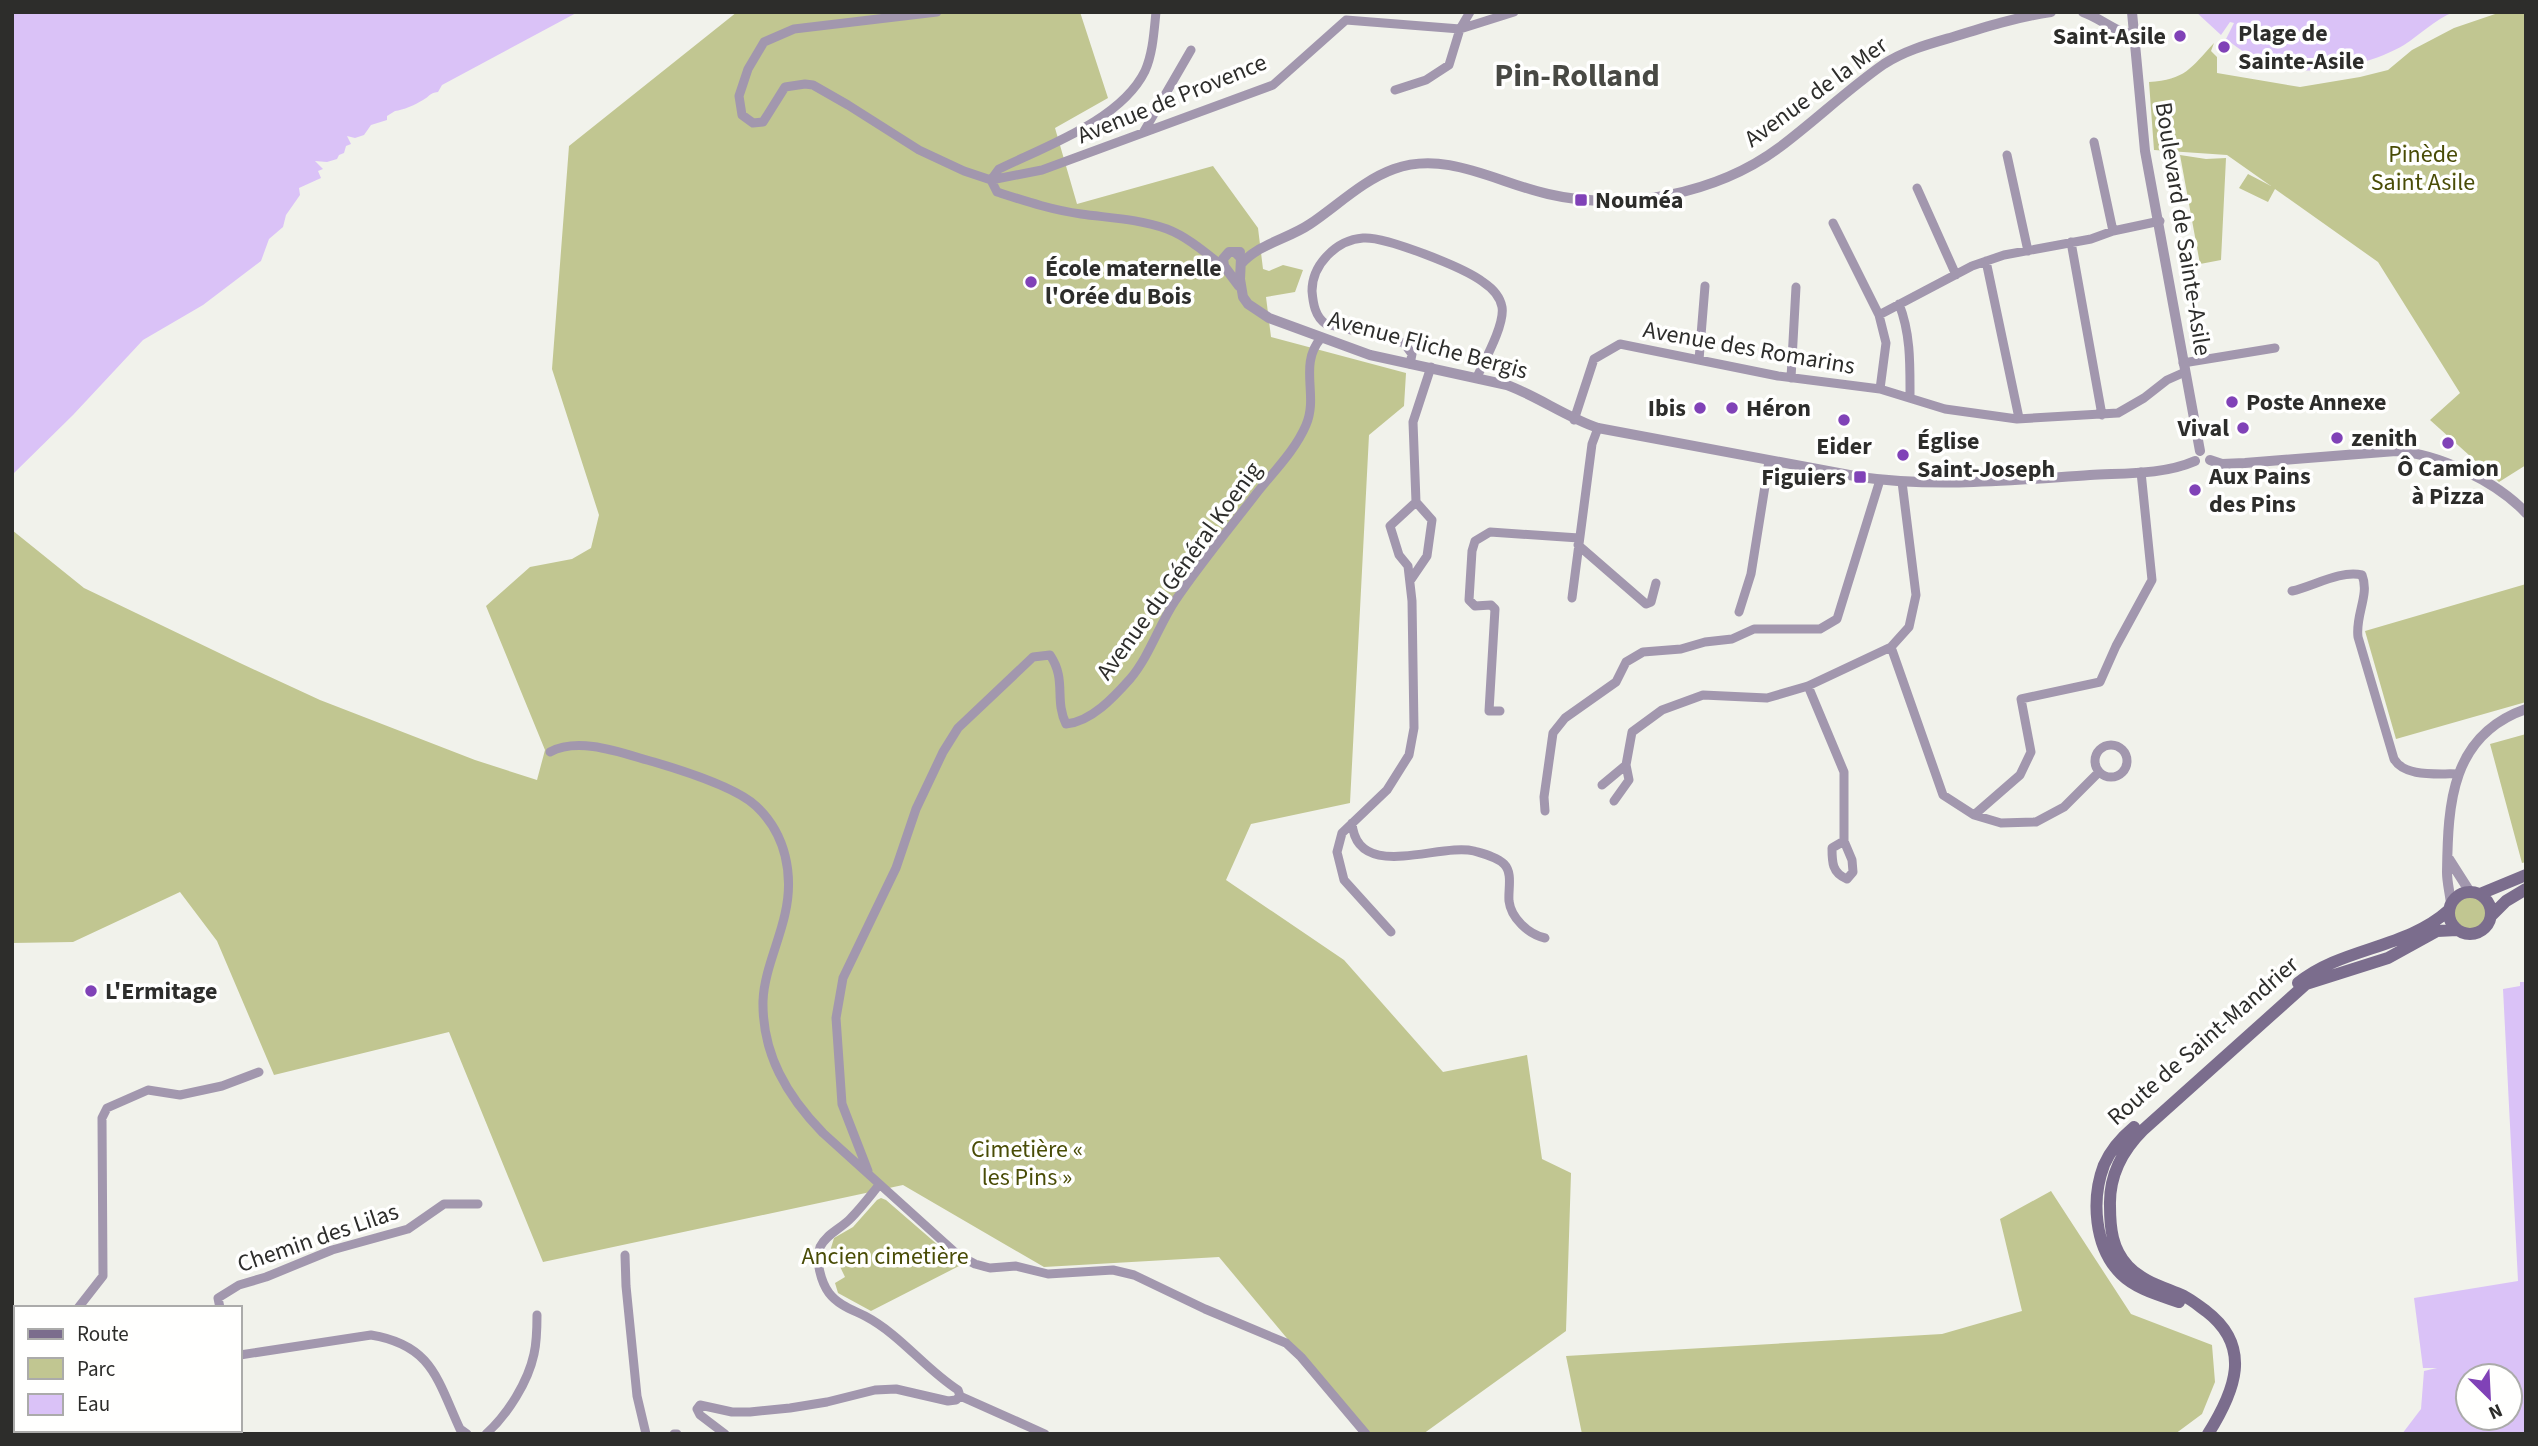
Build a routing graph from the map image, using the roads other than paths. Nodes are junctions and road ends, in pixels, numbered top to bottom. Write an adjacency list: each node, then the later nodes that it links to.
1 (937, 12): 15 (street)
2 (1156, 12): 15 (street)
3 (1470, 12): 8 (street)
4 (1514, 12): 8 (street, Avenue de Provence)
5 (2051, 12): 22 (street, Avenue de la Mer)
6 (2083, 12): 9 (street)
7 (2132, 12): 9 (street, Boulevard de Sainte-Asile)
8 (1460, 29): 11 (street); 12 (street, Avenue de Provence)
9 (2135, 34): 17 (street, Boulevard de Sainte-Asile)
10 (1191, 50): 12 (street)
11 (1395, 90)
12 (1143, 133): 15 (street, Avenue de Provence)
13 (2094, 142): 19 (street)
14 (2007, 155): 23 (street)
15 (991, 180): 21 (street)
16 (1917, 188): 27 (street)
17 (2160, 221): 19 (street); 37 (street, Boulevard de Sainte-Asile)
18 (1833, 223): 31 (street)
19 (2113, 231): 20 (street)
20 (2071, 242): 23 (street); 42 (street)
21 (1202, 249): 24 (street); 26 (street)
22 (1257, 250): 24 (street, Avenue de la Mer); 26 (street, Avenue de la Mer)
23 (2028, 251): 25 (street)
24 (1232, 252): 26 (street); 26 (street)
25 (1986, 261): 27 (street); 43 (street)
26 (1234, 267): 32 (street, Avenue Fliche Bergis)
27 (1956, 275): 30 (street)
28 (1705, 286): 34 (street)
29 (1796, 287): 39 (street)
30 (1899, 304): 31 (street); 41 (street)
31 (1879, 315): 40 (street)
32 (1321, 338): 35 (street, Avenue Fliche Bergis); 83 (street, Avenue du Général Koenig)
33 (2275, 348): 37 (street)
34 (1699, 360): 39 (street, Avenue des Romarins); 44 (street, Avenue des Romarins)
35 (1410, 364): 36 (street, Avenue Fliche Bergis); 38 (street)
36 (1431, 367): 38 (street, Avenue Fliche Bergis); 51 (street)
37 (2184, 367): 42 (street, Avenue des Romarins); 46 (street, Boulevard de Sainte-Asile)
38 (1477, 377): 44 (street, Avenue Fliche Bergis)
39 (1791, 378): 40 (street, Avenue des Romarins)
40 (1880, 389): 41 (street, Avenue des Romarins)
41 (1910, 398): 43 (street, Avenue des Romarins)
42 (2102, 415): 43 (street, Avenue des Romarins)
43 (2019, 418)
44 (1574, 420): 45 (street, Avenue Fliche Bergis)
45 (1598, 428): 47 (street, Avenue Fliche Bergis); 53 (street)
46 (2197, 456): 48 (street, Avenue Fliche Bergis); 52 (street)
47 (1769, 461): 49 (street, Avenue Fliche Bergis); 58 (street)
48 (2141, 472): 50 (street, Avenue Fliche Bergis); 70 (street)
49 (1880, 480): 50 (street, Avenue Fliche Bergis); 69 (street)
50 (1902, 482): 59 (street)
51 (1416, 502): 54 (street); 54 (street)
52 (2526, 513)
53 (1578, 541): 55 (street); 57 (street); 62 (street)
54 (1410, 581): 71 (street)
55 (1656, 583)
56 (2292, 591): 66 (street)
57 (1572, 597)
58 (1739, 611)
59 (1891, 647): 60 (street); 70 (street)
60 (1808, 686): 64 (street); 72 (street)
61 (2526, 709): 66 (street)
62 (1500, 711)
63 (550, 752): 83 (street)
64 (1626, 765): 67 (street); 68 (street)
65 (2099, 772): 70 (street)
66 (2458, 774): 73 (street)
67 (1602, 785)
68 (1614, 801)
69 (1545, 811)
70 (1974, 815)
71 (1352, 823): 80 (street); 81 (street)
72 (1844, 841)
73 (2449, 859): 76 (street); 77 (street)
74 (2526, 875): 76 (main road)
75 (2526, 890): 78 (main road)
76 (2475, 893): 77 (main road); 78 (main road)
77 (2450, 907): 79 (main road); 89 (main road, Route de Saint-Mandrier)
78 (2491, 916): 79 (main road)
79 (2457, 930): 89 (main road, Route de Saint-Mandrier)
80 (1391, 932)
81 (1545, 938)
82 (259, 1072): 87 (street)
83 (871, 1177): 84 (street)
84 (879, 1185): 92 (street); 98 (street)
85 (478, 1204): 88 (street, Chemin des Lilas)
86 (625, 1255): 95 (street)
87 (80, 1306)
88 (220, 1306)
89 (2203, 1310): 99 (main road, Route de Saint-Mandrier)
90 (537, 1315): 94 (street)
91 (242, 1355): 93 (street)
92 (960, 1396): 96 (street); 97 (street)
93 (467, 1434)
94 (486, 1434)
95 (646, 1434)
96 (725, 1434)
97 (1045, 1434)
98 (1366, 1434)
99 (2208, 1434)

